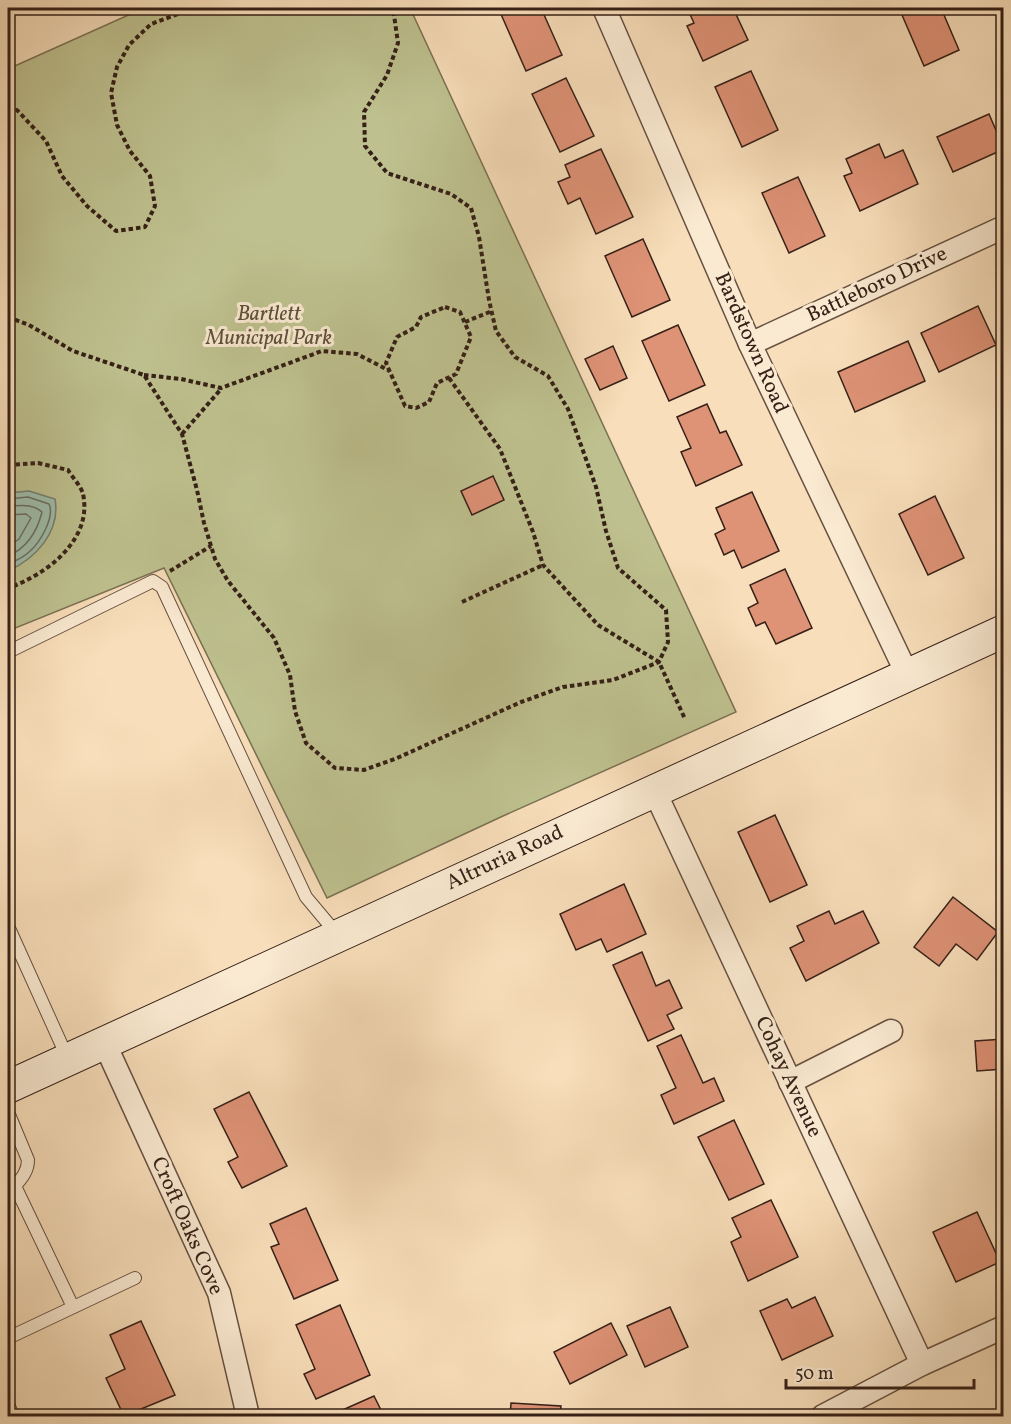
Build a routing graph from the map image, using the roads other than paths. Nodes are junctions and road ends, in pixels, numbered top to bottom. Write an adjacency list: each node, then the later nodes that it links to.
1 (604, 8): 3 (street, Bardstown Road)
2 (1004, 227): 3 (street, Battleboro Drive)
3 (750, 344): 6 (street, Bardstown Road)
4 (1004, 631): 6 (street, Altruria Road)
5 (8, 652): 9 (lane)
6 (907, 674): 7 (street, Altruria Road)
7 (654, 790): 9 (street, Altruria Road); 13 (street, Cohay Avenue)
8 (8, 926): 12 (lane)
9 (338, 935): 11 (street, Altruria Road)
10 (891, 1031): 13 (street)
11 (104, 1042): 12 (street, Altruria Road); 23 (street, Croft Oaks Cove)
12 (68, 1060): 14 (street, Altruria Road)
13 (790, 1082): 20 (street, Cohay Avenue)
14 (8, 1087)
15 (8, 1113): 17 (lane)
16 (135, 1278): 17 (lane)
17 (73, 1307): 19 (lane)
18 (1004, 1327): 20 (street)
19 (8, 1338)
20 (922, 1364): 24 (street)
21 (8, 1404): 22 (lane)
22 (13, 1416)
23 (248, 1416)
24 (823, 1416)

